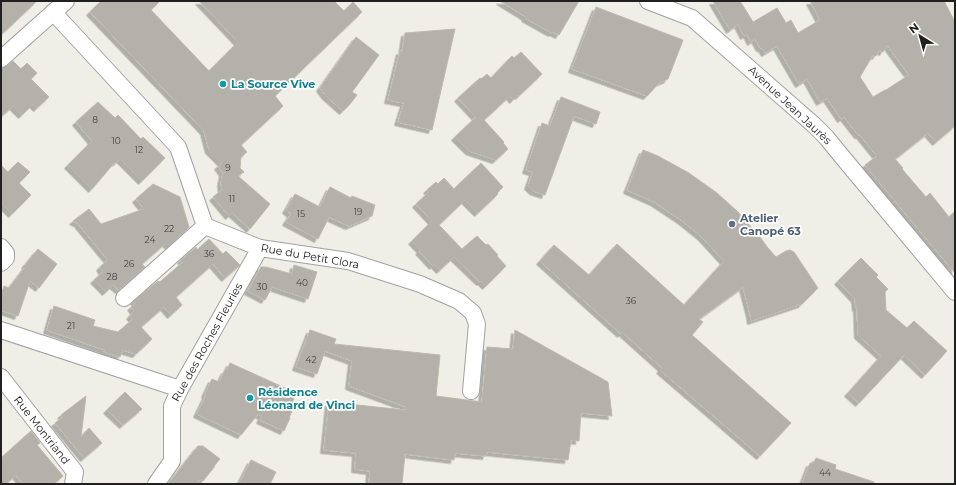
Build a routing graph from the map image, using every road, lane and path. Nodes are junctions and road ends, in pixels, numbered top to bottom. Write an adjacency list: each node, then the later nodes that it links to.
1 (66, 1): 3 (street)
2 (648, 1): 9 (street, Avenue Jean Jaurès)
3 (53, 12): 4 (street); 5 (street)
4 (1, 59)
5 (205, 226): 7 (street, Rue du Petit Clora); 10 (street)
6 (1, 247): 8 (street)
7 (260, 248): 13 (street, Rue des Roches Fleuries); 14 (street, Rue du Petit Clora)
8 (1, 263)
9 (955, 292)
10 (124, 298)
11 (1, 330): 13 (street)
12 (1, 377): 15 (street, Rue Montriand)
13 (180, 389): 16 (street, Rue des Roches Fleuries)
14 (471, 391)
15 (73, 484)
16 (156, 484)

